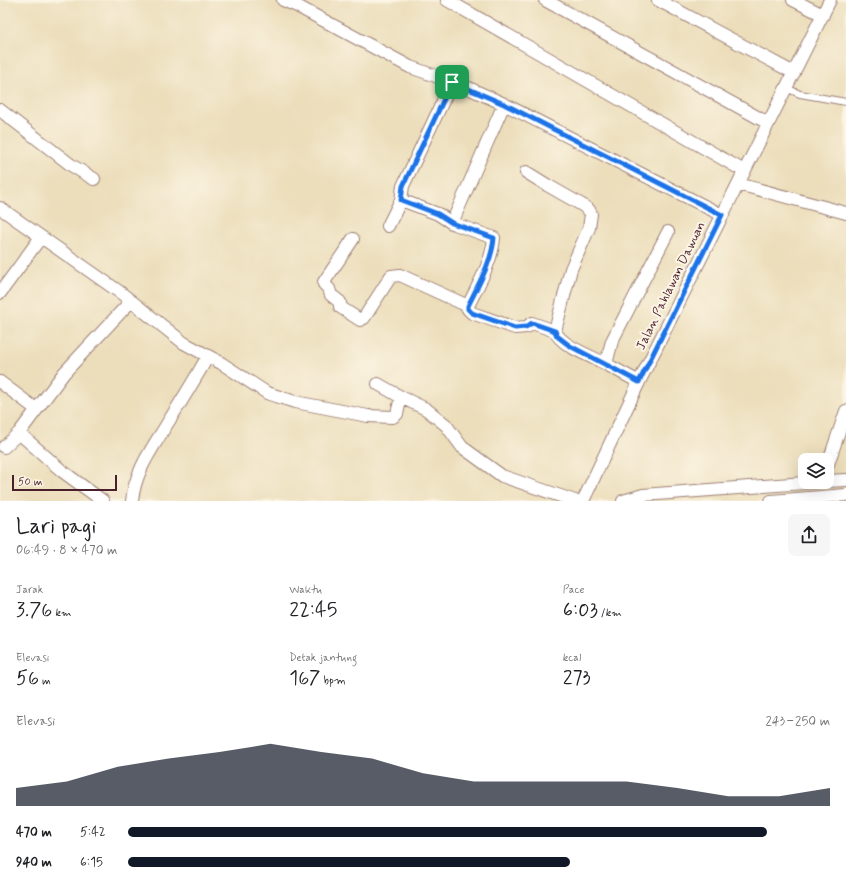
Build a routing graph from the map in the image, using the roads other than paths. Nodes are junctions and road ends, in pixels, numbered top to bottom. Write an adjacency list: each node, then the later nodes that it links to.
1 (283, 0): 9 (street)
2 (447, 0): 15 (street)
3 (545, 0): 14 (street)
4 (658, 0): 8 (street)
5 (793, 0): 7 (street)
6 (830, 0): 7 (street, Jalan Pahlawan Dawuan)
7 (823, 14): 8 (street, Jalan Pahlawan Dawuan)
8 (794, 73): 10 (street, Jalan Pahlawan Dawuan)
9 (452, 82): 12 (street); 19 (street)
10 (790, 90): 11 (lane); 14 (street, Jalan Pahlawan Dawuan)
11 (846, 102)
12 (504, 104): 22 (street); 23 (street)
13 (0, 110): 17 (street)
14 (768, 123): 15 (street, Jalan Pahlawan Dawuan)
15 (744, 171): 18 (street, Jalan Pahlawan Dawuan)
16 (526, 172): 31 (street)
17 (94, 179)
18 (744, 186): 21 (street); 22 (street, Jalan Pahlawan Dawuan)
19 (401, 200): 23 (street); 24 (street)
20 (0, 208): 26 (street)
21 (846, 213)
22 (722, 215): 35 (street, Jalan Pahlawan Dawuan)
23 (452, 223): 30 (street)
24 (388, 226)
25 (668, 232): 33 (street)
26 (41, 237): 28 (street); 29 (street)
27 (353, 239): 30 (street)
28 (0, 293)
29 (131, 301): 32 (street); 38 (street)
30 (468, 306): 31 (street)
31 (555, 331): 33 (street)
32 (208, 356): 37 (street); 50 (street)
33 (606, 364): 35 (street)
34 (0, 382): 38 (street)
35 (639, 382): 52 (street, Jalan Pahlawan Dawuan)
36 (378, 384): 37 (street)
37 (401, 397): 51 (street)
38 (36, 409): 40 (street)
39 (846, 411): 42 (street)
40 (18, 433): 41 (street); 49 (street)
41 (4, 447)
42 (832, 453)
43 (846, 480): 44 (street)
44 (834, 481)
45 (798, 483): 53 (street)
46 (802, 489): 48 (street)
47 (846, 495): 48 (street)
48 (802, 500): 54 (street)
49 (103, 501)
50 (132, 501)
51 (575, 501)
52 (583, 501)
53 (623, 501)
54 (771, 501)

